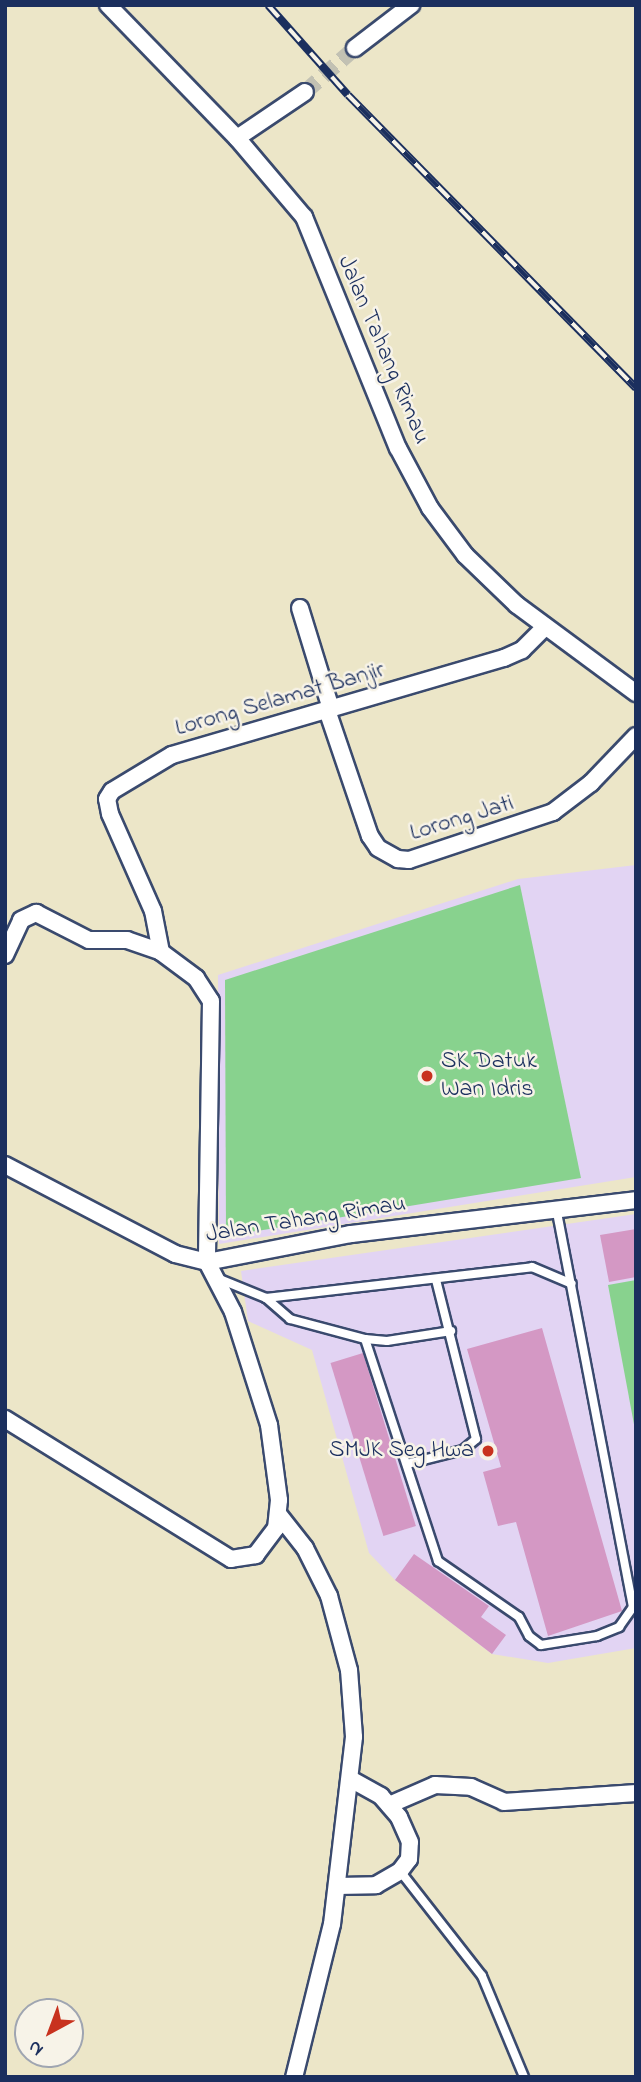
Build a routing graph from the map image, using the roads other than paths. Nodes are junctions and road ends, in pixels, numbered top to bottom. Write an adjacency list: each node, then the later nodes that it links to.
1 (108, 5): 5 (street, Jalan Tahang Rimau)
2 (411, 5): 3 (street)
3 (355, 48)
4 (305, 92): 5 (street)
5 (237, 138): 7 (street, Jalan Tahang Rimau)
6 (300, 608): 9 (street, Lorong Jati)
7 (545, 627): 8 (street, Jalan Tahang Rimau); 9 (street, Lorong Selamat Banjir)
8 (636, 693)
9 (329, 710): 10 (street, Lorong Jati); 11 (street, Lorong Selamat Banjir)
10 (636, 736)
11 (161, 952): 12 (street); 16 (street)
12 (5, 956)
13 (5, 1165): 16 (street, Jalan Tahang Rimau)
14 (636, 1200): 15 (street, Jalan Tahang Rimau)
15 (556, 1207): 16 (street, Jalan Tahang Rimau); 18 (lane)
16 (211, 1269): 19 (lane); 24 (street)
17 (436, 1280): 18 (lane); 19 (lane); 20 (lane)
18 (572, 1284): 23 (lane)
19 (266, 1298): 21 (lane)
20 (451, 1331): 21 (lane); 23 (lane)
21 (365, 1339): 23 (lane)
22 (5, 1419): 24 (street)
23 (407, 1464)
24 (279, 1515): 25 (street)
25 (352, 1780): 27 (street); 29 (street)
26 (636, 1793): 27 (street)
27 (389, 1805): 28 (street)
28 (400, 1871): 29 (street); 32 (lane)
29 (337, 1886): 30 (street)
30 (296, 2069): 31 (street)
31 (306, 2077)
32 (524, 2077)

